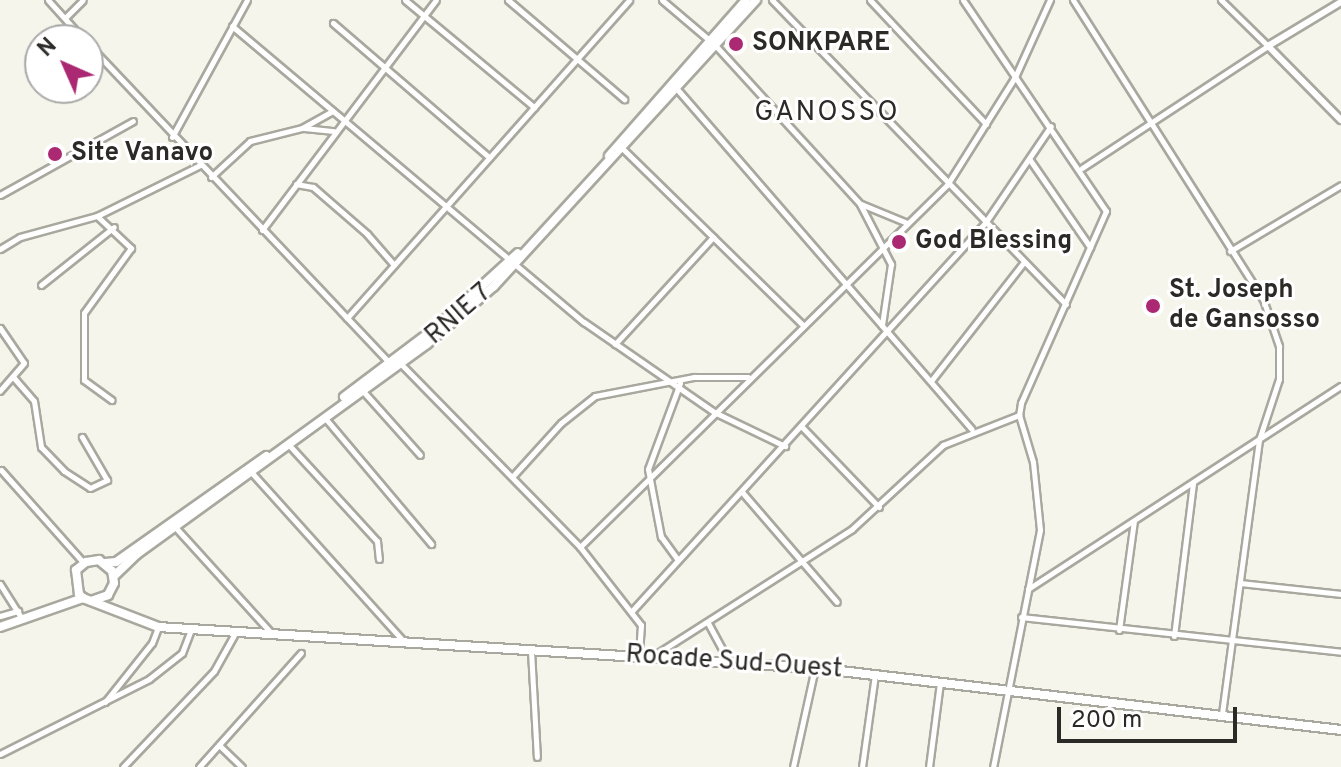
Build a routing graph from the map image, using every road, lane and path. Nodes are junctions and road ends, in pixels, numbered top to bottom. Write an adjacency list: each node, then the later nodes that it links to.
1 (48, 0): 19 (street)
2 (83, 0): 19 (street)
3 (247, 0): 22 (street)
4 (405, 0): 18 (street)
5 (436, 0): 18 (street)
6 (508, 0): 25 (street)
7 (629, 0): 25 (street)
8 (662, 0): 23 (street)
9 (746, 0): 23 (main road, RNIE 7 / RNIE 7)
10 (756, 0): 23 (main road, RNIE 7 / RNIE 7)
11 (772, 0): 49 (street)
12 (870, 0): 37 (street)
13 (963, 0): 28 (street)
14 (1050, 0): 28 (street)
15 (1073, 0): 35 (street)
16 (1221, 0): 24 (street)
17 (1341, 2): 24 (street)
18 (425, 16): 27 (street); 31 (street)
19 (65, 18): 21 (street)
20 (333, 23): 27 (street)
21 (70, 24)
22 (232, 26): 32 (street); 41 (street)
23 (712, 42): 29 (main road, RNIE 7 / RNIE 7); 52 (street); 64 (main road, RNIE 7 / RNIE 7)
24 (1268, 46): 33 (street); 35 (street)
25 (577, 59): 30 (street); 31 (street)
26 (104, 62): 41 (street)
27 (386, 68): 36 (street); 43 (street)
28 (1015, 77): 37 (street); 38 (street)
29 (677, 89): 42 (main road, RNIE 7 / RNIE 7); 67 (street)
30 (624, 99)
31 (534, 107): 43 (street)
32 (333, 111): 36 (street); 39 (street)
33 (1341, 120)
34 (133, 121): 51 (street)
35 (1154, 121): 46 (street); 63 (street)
36 (346, 122): 40 (street); 53 (street)
37 (986, 124): 49 (street)
38 (1051, 126): 44 (street); 46 (street)
39 (302, 128): 40 (street); 47 (street)
40 (335, 131): 48 (street)
41 (172, 137): 45 (street)
42 (623, 149): 59 (street); 64 (main road, RNIE 7 / RNIE 7)
43 (489, 157): 53 (street)
44 (1030, 160): 56 (street); 61 (street)
45 (200, 165): 47 (street); 54 (street)
46 (1082, 168): 61 (street)
47 (211, 177): 58 (street)
48 (295, 184): 58 (street); 66 (street)
49 (947, 185): 55 (street); 56 (street)
50 (1341, 185): 63 (street)
51 (0, 195)
52 (860, 204): 55 (street); 60 (street)
53 (445, 208): 64 (street); 66 (street)
54 (97, 216): 57 (street); 62 (street)
55 (907, 223): 60 (street)
56 (985, 223): 65 (street); 74 (street)
57 (114, 227): 68 (street); 86 (street)
58 (262, 230): 70 (street)
59 (713, 237): 71 (street); 75 (street)
60 (886, 247): 67 (street); 72 (street)
61 (1090, 247): 69 (street)
62 (0, 249)
63 (1230, 251): 93 (street)
64 (514, 260): 75 (street); 76 (main road, RNIE 7 / RNIE 7)
65 (1024, 262): 69 (street); 81 (street)
66 (394, 265): 70 (street)
67 (846, 283): 71 (street); 72 (street)
68 (41, 285)
69 (1066, 304): 88 (street)
70 (347, 318): 76 (street)
71 (803, 325): 77 (street)
72 (882, 325): 74 (street)
73 (0, 328): 78 (street)
74 (889, 333): 81 (street); 90 (street)
75 (615, 344): 80 (street)
76 (394, 364): 84 (main road, RNIE 7 / RNIE 7); 99 (street); 112 (main road, RNIE 7 / RNIE 7)
77 (750, 377): 79 (street); 87 (street)
78 (14, 378): 85 (street); 92 (street)
79 (682, 379): 80 (street); 82 (street)
80 (671, 380): 82 (street); 99 (street)
81 (931, 381): 91 (street)
82 (679, 386): 87 (street); 100 (street)
83 (1341, 386): 93 (street)
84 (362, 390): 89 (main road, RNIE 7 / RNIE 7); 96 (street)
85 (0, 391)
86 (112, 400)
87 (714, 412): 95 (street); 100 (street)
88 (1019, 415): 91 (street); 117 (street)
89 (325, 417): 94 (main road, RNIE 7 / RNIE 7); 106 (street)
90 (802, 427): 95 (street); 103 (street)
91 (972, 429): 103 (street)
92 (82, 437)
93 (1259, 440): 101 (street); 115 (street)
94 (289, 445): 98 (main road, RNIE 7 / RNIE 7); 108 (street)
95 (785, 446): 102 (street)
96 (420, 455)
97 (1, 470): 111 (street)
98 (252, 473): 105 (main road, RNIE 7 / RNIE 7); 136 (street)
99 (512, 477): 107 (street)
100 (648, 482): 107 (street); 109 (street)
101 (1193, 483): 104 (street); 134 (street)
102 (742, 492): 109 (street); 110 (street)
103 (879, 507): 110 (street)
104 (1134, 521): 117 (street); 132 (street)
105 (176, 528): 113 (main road, RNIE 7 / RNIE 7); 135 (street)
106 (431, 544)
107 (580, 547): 123 (street)
108 (379, 559)
109 (678, 560): 123 (street)
110 (803, 560): 121 (street); 128 (street)
111 (84, 563): 112 (main road, RNIE 7); 114 (main road)
112 (105, 563): 113 (main road)
113 (114, 576): 118 (main road)
114 (74, 583): 120 (main road); 122 (main road)
115 (1240, 583): 119 (street); 137 (street)
116 (0, 584): 124 (street)
117 (1027, 589): 127 (street)
118 (112, 590): 120 (main road); 126 (main road)
119 (1341, 594)
120 (87, 599): 122 (main road); 126 (main road, Rocade Sud-Ouest)
121 (837, 602)
122 (47, 609): 124 (main road)
123 (631, 612): 141 (street)
124 (20, 615): 125 (street); 129 (main road)
125 (0, 616)
126 (127, 616): 130 (main road, Rocade Sud-Ouest)
127 (1021, 617): 132 (street); 147 (street)
128 (708, 623): 142 (street); 143 (street)
129 (0, 627)
130 (158, 627): 131 (main road, Rocade Sud-Ouest); 148 (street)
131 (191, 630): 133 (main road, Rocade Sud-Ouest); 148 (street)
132 (1119, 630): 134 (street)
133 (234, 635): 135 (main road, Rocade Sud-Ouest); 154 (street)
134 (1174, 636): 137 (street)
135 (275, 637): 136 (main road, Rocade Sud-Ouest)
136 (404, 642): 138 (main road, Rocade Sud-Ouest)
137 (1232, 643): 139 (street); 149 (street)
138 (531, 649): 141 (main road, Rocade Sud-Ouest); 153 (street)
139 (1341, 652)
140 (301, 653): 151 (street)
141 (639, 656): 142 (main road, Rocade Sud-Ouest)
142 (650, 658): 143 (main road, Rocade Sud-Ouest)
143 (729, 663): 144 (main road, Rocade Sud-Ouest)
144 (815, 668): 145 (main road, Rocade Sud-Ouest); 157 (street)
145 (875, 673): 146 (main road, Rocade Sud-Ouest); 158 (street)
146 (940, 682): 147 (main road, Rocade Sud-Ouest); 159 (street)
147 (1004, 689): 149 (main road, Rocade Sud-Ouest); 160 (street)
148 (104, 702): 152 (street)
149 (1222, 714): 150 (main road, Rocade Sud-Ouest)
150 (1341, 730)
151 (219, 745): 155 (street); 156 (street)
152 (0, 754)
153 (537, 757)
154 (123, 767)
155 (199, 767)
156 (242, 767)
157 (793, 767)
158 (862, 767)
159 (929, 767)
160 (993, 767)

